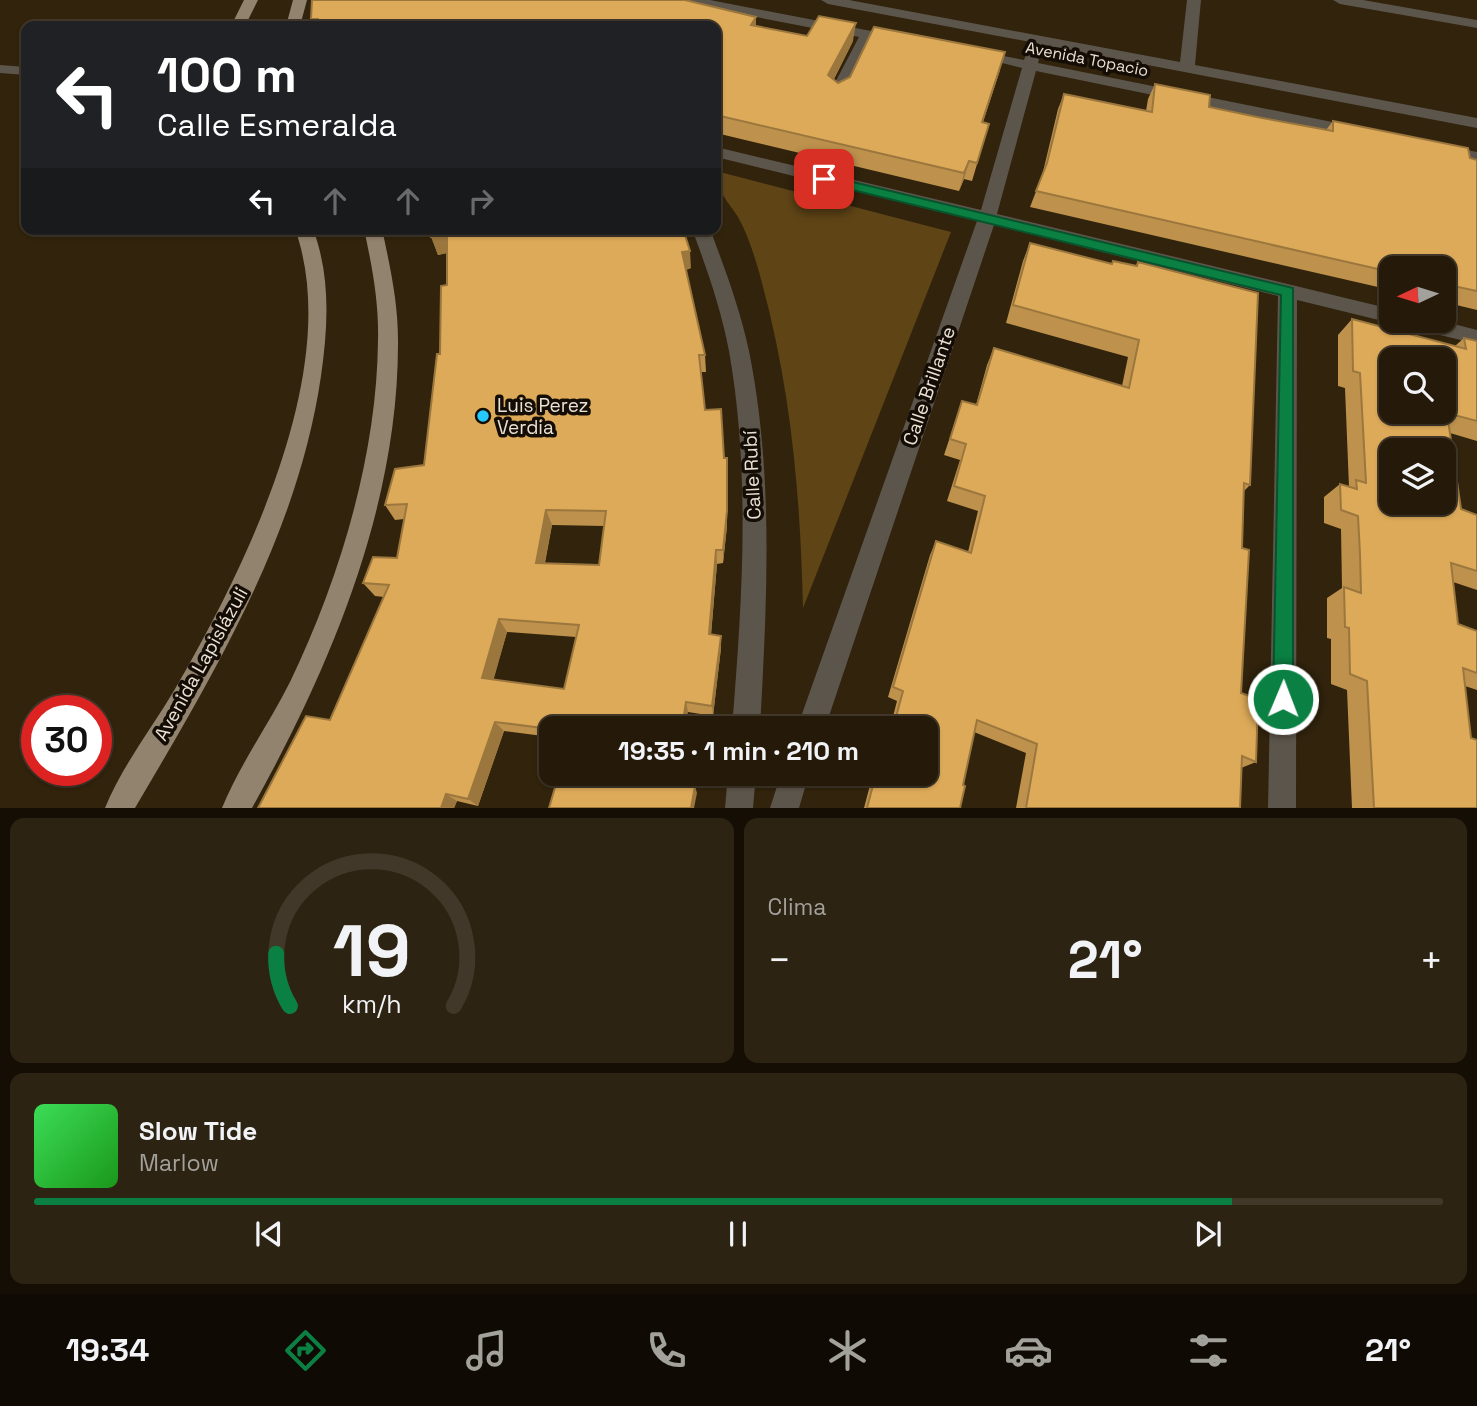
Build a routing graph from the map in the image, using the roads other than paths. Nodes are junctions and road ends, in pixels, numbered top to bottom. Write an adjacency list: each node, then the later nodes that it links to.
1 (251, 0): 8 (main road)
2 (300, 0): 9 (main road)
3 (690, 0): 11 (street)
4 (828, 0): 7 (street, Avenida Topacio)
5 (1194, 0): 17 (street)
6 (1340, 0): 10 (street)
7 (894, 6): 12 (street, Avenida Topacio)
8 (240, 21)
9 (294, 21)
10 (1477, 24)
11 (867, 34): 13 (street); 19 (street)
12 (1037, 41): 15 (street, Calle Brillante); 17 (street, Avenida Topacio)
13 (908, 42)
14 (962, 52): 15 (street, Avenida Topacio)
15 (1029, 65): 21 (street, Avenida Topacio); 25 (street, Calle Brillante)
16 (0, 69): 18 (street)
17 (1187, 69): 20 (street, Avenida Topacio)
18 (21, 71)
19 (837, 93)
20 (1477, 123)
21 (1371, 135)
22 (1424, 146): 24 (street)
23 (721, 153): 25 (street)
24 (1477, 157)
25 (987, 219): 29 (street); 34 (street, Calle Brillante)
26 (305, 235): 37 (main road, Avenida Lapislázuli)
27 (375, 235): 38 (main road)
28 (703, 235): 33 (street, Calle Rubí)
29 (1288, 292): 30 (street); 41 (street)
30 (1379, 313)
31 (1456, 332): 32 (street)
32 (1477, 337)
33 (747, 716)
34 (815, 716)
35 (741, 786): 39 (street)
36 (791, 786): 40 (street)
37 (118, 807)
38 (236, 807)
39 (738, 807)
40 (783, 807)
41 (1282, 807)

